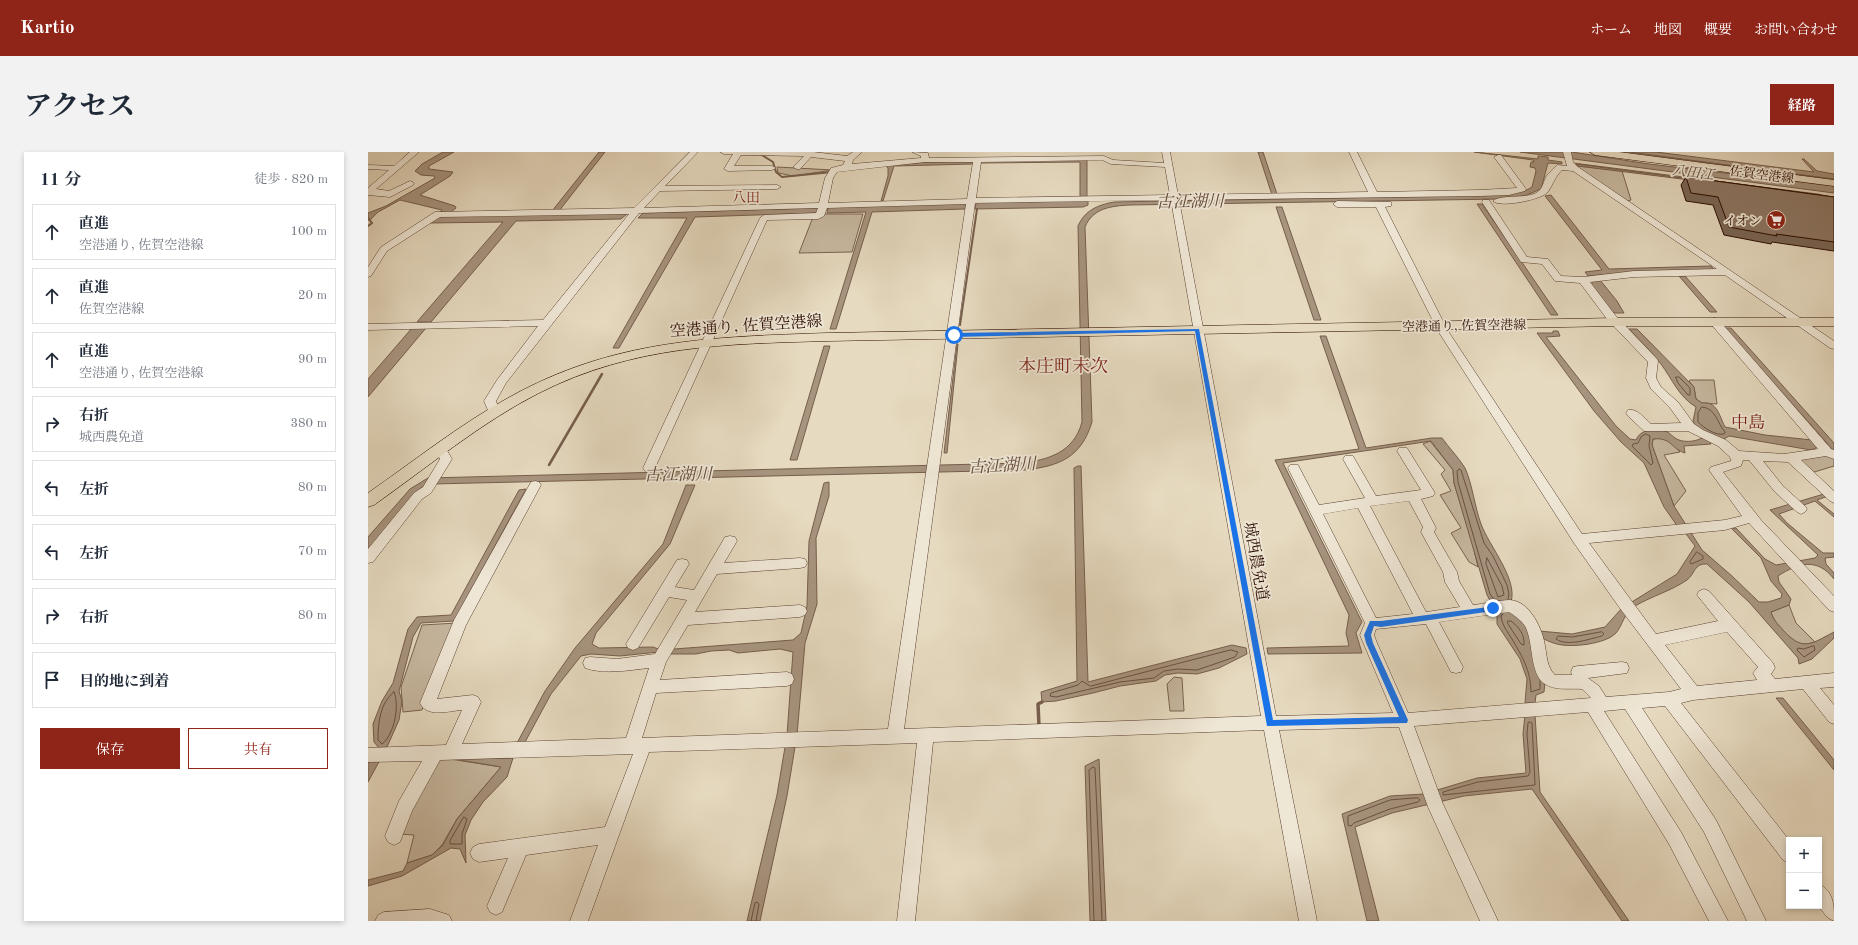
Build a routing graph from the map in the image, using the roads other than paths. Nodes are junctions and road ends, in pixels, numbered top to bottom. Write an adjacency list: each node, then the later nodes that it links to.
1 (401, 152): 2 (street)
2 (415, 152): 23 (street)
3 (694, 152): 29 (street)
4 (724, 152): 13 (street)
5 (776, 152): 11 (street); 12 (street)
6 (858, 152): 19 (street)
7 (916, 152): 17 (street)
8 (1166, 152): 20 (street, 城西農免道)
9 (1353, 152): 31 (street)
10 (1595, 152): 27 (main road, 佐賀空港線)
11 (809, 153): 19 (street); 22 (street)
12 (758, 155): 13 (street)
13 (737, 156): 24 (street)
14 (1007, 156): 18 (street); 20 (street)
15 (1567, 156): 25 (street)
16 (1498, 157): 31 (street)
17 (925, 160): 18 (street); 19 (street)
18 (977, 160): 32 (street)
19 (848, 163): 38 (street)
20 (1168, 165): 33 (street, 城西農免道)
21 (368, 167): 23 (street)
22 (797, 167)
23 (397, 168): 30 (street)
24 (772, 168)
25 (1575, 169): 34 (street); 40 (street)
26 (410, 183): 30 (street)
27 (1834, 183)
28 (777, 187): 29 (street)
29 (658, 189): 39 (street)
30 (369, 192)
31 (1374, 195): 33 (street)
32 (972, 201): 33 (street); 38 (street); 51 (street)
33 (1175, 202): 36 (street); 50 (street, 城西農免道)
34 (1486, 202): 35 (street); 42 (street)
35 (1417, 203)
36 (1379, 204): 37 (street); 48 (street)
37 (1394, 204)
38 (824, 206): 39 (street); 52 (street)
39 (636, 211): 41 (street); 47 (street)
40 (1728, 272): 42 (street); 43 (street)
41 (368, 274)
42 (1583, 280): 45 (street)
43 (1800, 320): 44 (main road, 空港通り, 佐賀空港線); 46 (main road, 空港通り, 佐賀空港線); 53 (street)
44 (1714, 321): 45 (main road, 空港通り, 佐賀空港線); 59 (street)
45 (1616, 322): 48 (main road, 空港通り, 佐賀空港線); 56 (street)
46 (1834, 322)
47 (546, 323): 49 (street); 54 (street)
48 (1440, 326): 50 (main road, 空港通り, 佐賀空港線); 74 (street)
49 (368, 327)
50 (1198, 330): 51 (main road, 空港通り, 佐賀空港線); 108 (street, 城西農免道)
51 (954, 335): 52 (main road, 空港通り, 佐賀空港線); 110 (street)
52 (706, 342): 54 (main road, 空港通り, 佐賀空港線); 64 (street)
53 (1834, 346)
54 (494, 412): 57 (main road, 空港通り, 佐賀空港線)
55 (1632, 413): 56 (street)
56 (1690, 427): 60 (street)
57 (440, 450): 69 (main road, 空港通り, 佐賀空港線); 76 (street)
58 (1403, 451): 67 (street)
59 (1830, 453): 62 (street)
60 (1736, 455): 61 (street); 73 (street)
61 (1752, 456): 62 (street); 71 (street)
62 (1790, 458): 68 (street)
63 (1349, 459): 70 (street)
64 (649, 468)
65 (1294, 468): 72 (street)
66 (535, 485): 112 (street)
67 (1413, 496): 70 (street); 85 (street)
68 (1831, 496)
69 (368, 501)
70 (1367, 503): 72 (street); 86 (street)
71 (1797, 505)
72 (1316, 510): 88 (street)
73 (1751, 518): 74 (street); 83 (street)
74 (1579, 539): 90 (street)
75 (730, 541): 79 (street)
76 (368, 558)
77 (800, 563): 79 (street)
78 (682, 564): 80 (street)
79 (713, 570): 82 (street)
80 (666, 591): 82 (street); 91 (street)
81 (1704, 595): 89 (street)
82 (698, 596): 87 (street)
83 (1834, 606)
84 (800, 611): 87 (street)
85 (1470, 612): 86 (street); 98 (street)
86 (1426, 618): 88 (street); 94 (street)
87 (684, 619): 92 (street)
88 (1372, 623): 107 (street)
89 (1730, 625): 90 (street); 100 (street)
90 (1654, 641): 102 (street)
91 (632, 644)
92 (662, 655): 93 (street); 101 (street)
93 (590, 663)
94 (1456, 667)
95 (1622, 668): 98 (street)
96 (787, 679): 101 (street)
97 (1834, 680): 99 (street)
98 (1583, 682): 105 (street)
99 (1807, 683): 100 (street); 106 (street)
100 (1772, 686): 102 (street)
101 (651, 687): 111 (street)
102 (1694, 693): 103 (street)
103 (1669, 698): 104 (street); 117 (street)
104 (1629, 702): 105 (street); 129 (street)
105 (1597, 704): 107 (street); 128 (street)
106 (1834, 717)
107 (1404, 720): 108 (street); 127 (street)
108 (1270, 723): 109 (street); 126 (street, 城西農免道)
109 (926, 736): 110 (street); 125 (street)
110 (895, 738): 111 (street)
111 (637, 747): 112 (street); 114 (street)
112 (443, 753): 113 (street); 115 (street)
113 (375, 755)
114 (610, 835): 116 (street); 124 (street)
115 (394, 836)
116 (520, 849): 118 (street); 120 (street)
117 (1786, 850)
118 (479, 853)
119 (1822, 897): 121 (street)
120 (496, 906)
121 (1834, 912)
122 (384, 921): 123 (street)
123 (443, 921)
124 (579, 921)
125 (906, 921)
126 (1308, 921)
127 (1489, 921)
128 (1719, 921)
129 (1756, 921)

